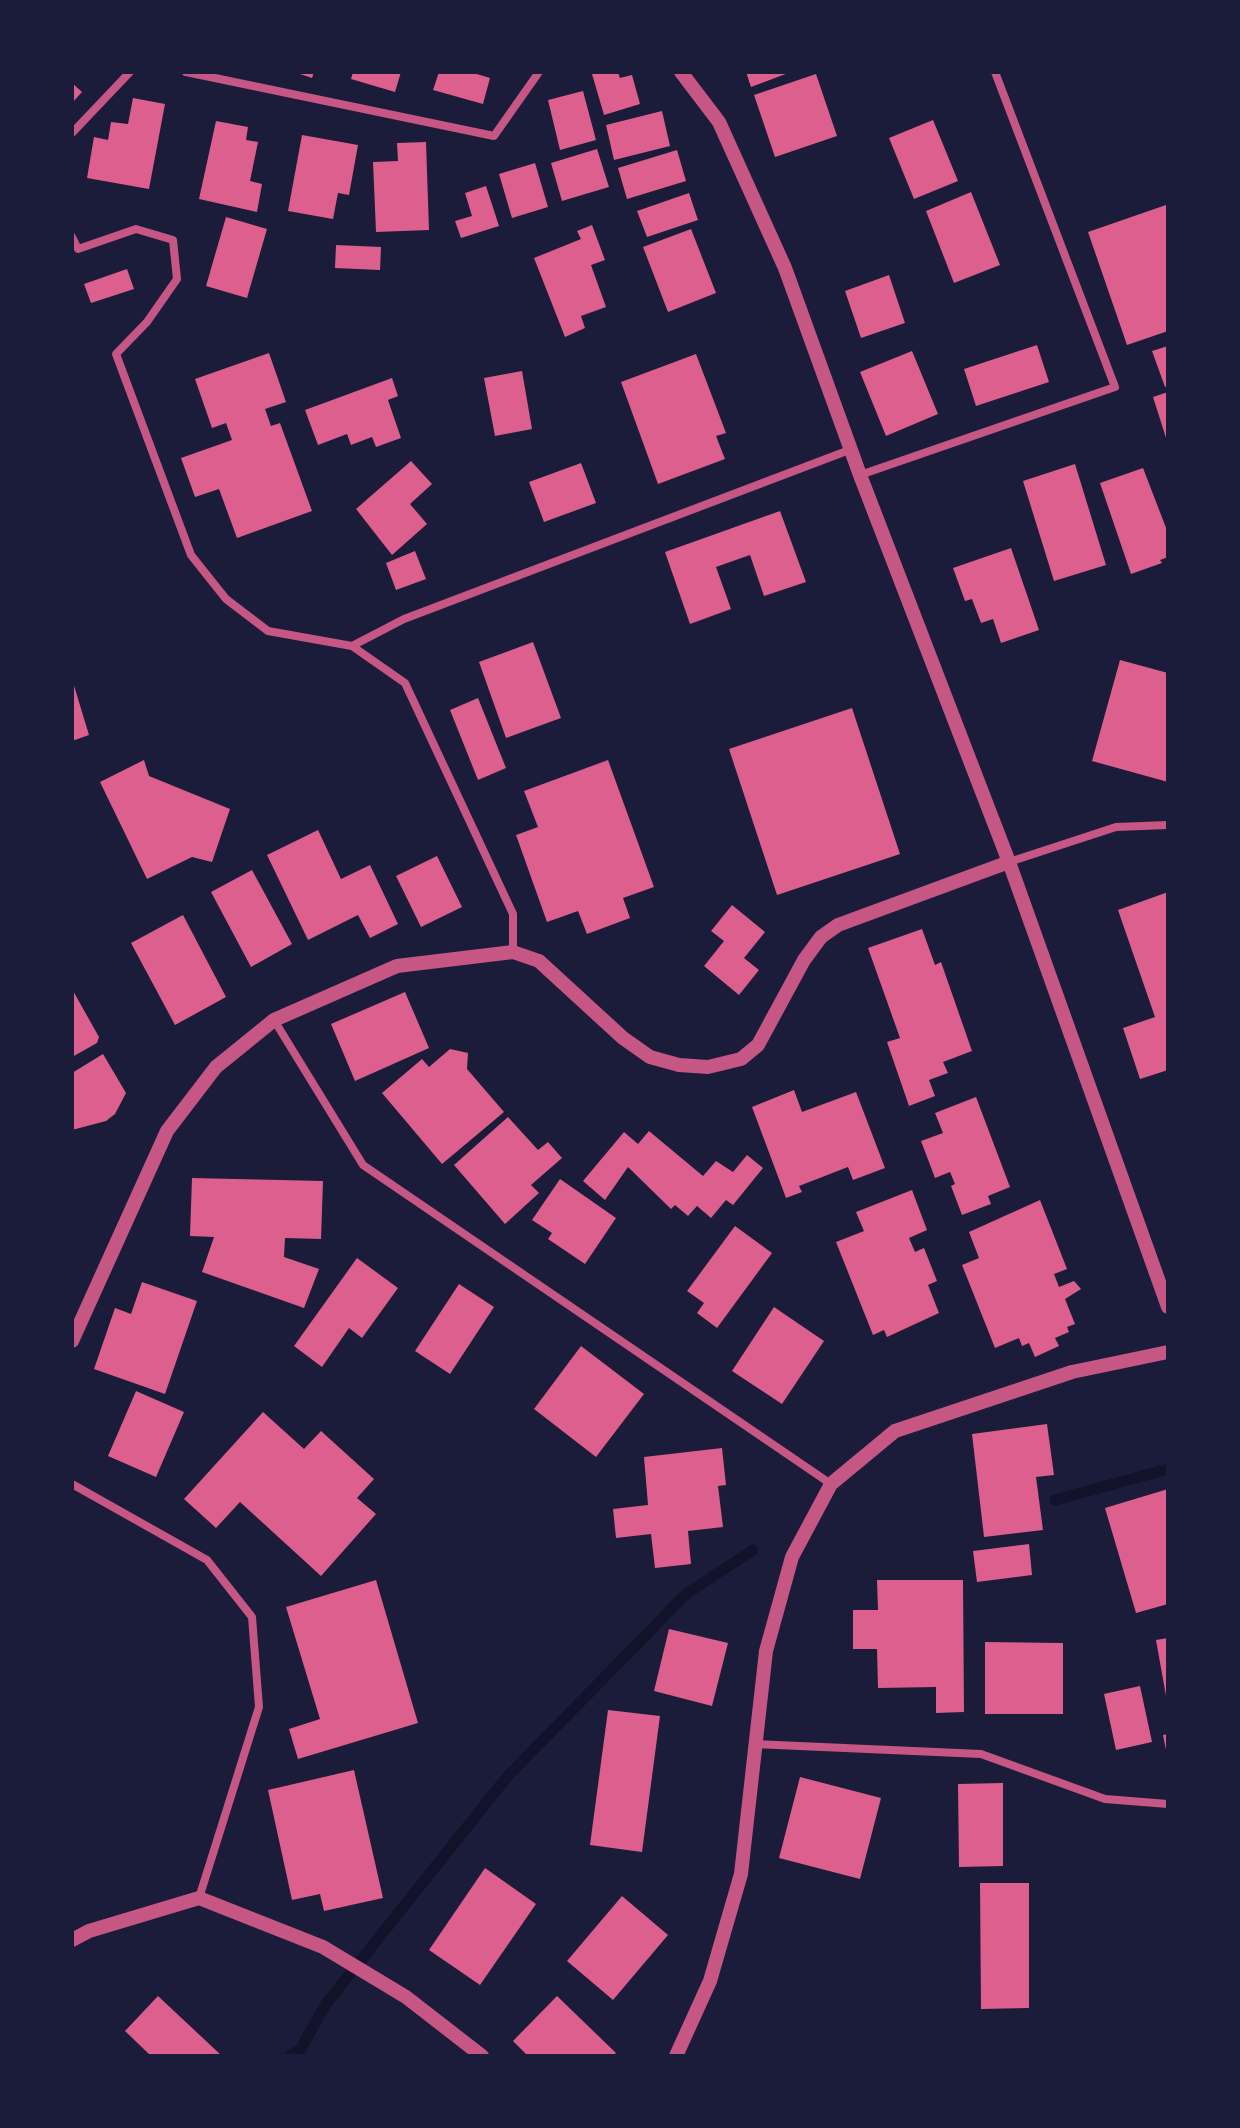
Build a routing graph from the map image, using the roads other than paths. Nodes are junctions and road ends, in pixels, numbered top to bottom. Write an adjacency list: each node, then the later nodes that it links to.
1 (130, 72): 6 (street)
2 (186, 72): 3 (street)
3 (539, 72)
4 (681, 72): 8 (street)
5 (995, 72): 9 (street)
6 (72, 133)
7 (72, 237): 10 (street)
8 (852, 449): 9 (street); 10 (street)
9 (860, 475): 12 (street)
10 (352, 646): 13 (street)
11 (1168, 825): 12 (street)
12 (1009, 862): 13 (street); 15 (street)
13 (513, 952): 14 (street)
14 (274, 1020): 16 (street); 19 (street)
15 (1168, 1307)
16 (72, 1341)
17 (1168, 1352): 19 (street)
18 (72, 1484): 22 (street)
19 (831, 1484): 20 (street)
20 (754, 1744): 21 (street); 25 (street)
21 (1168, 1804)
22 (199, 1898): 23 (street); 24 (street)
23 (72, 1940)
24 (482, 2056)
25 (676, 2056)

